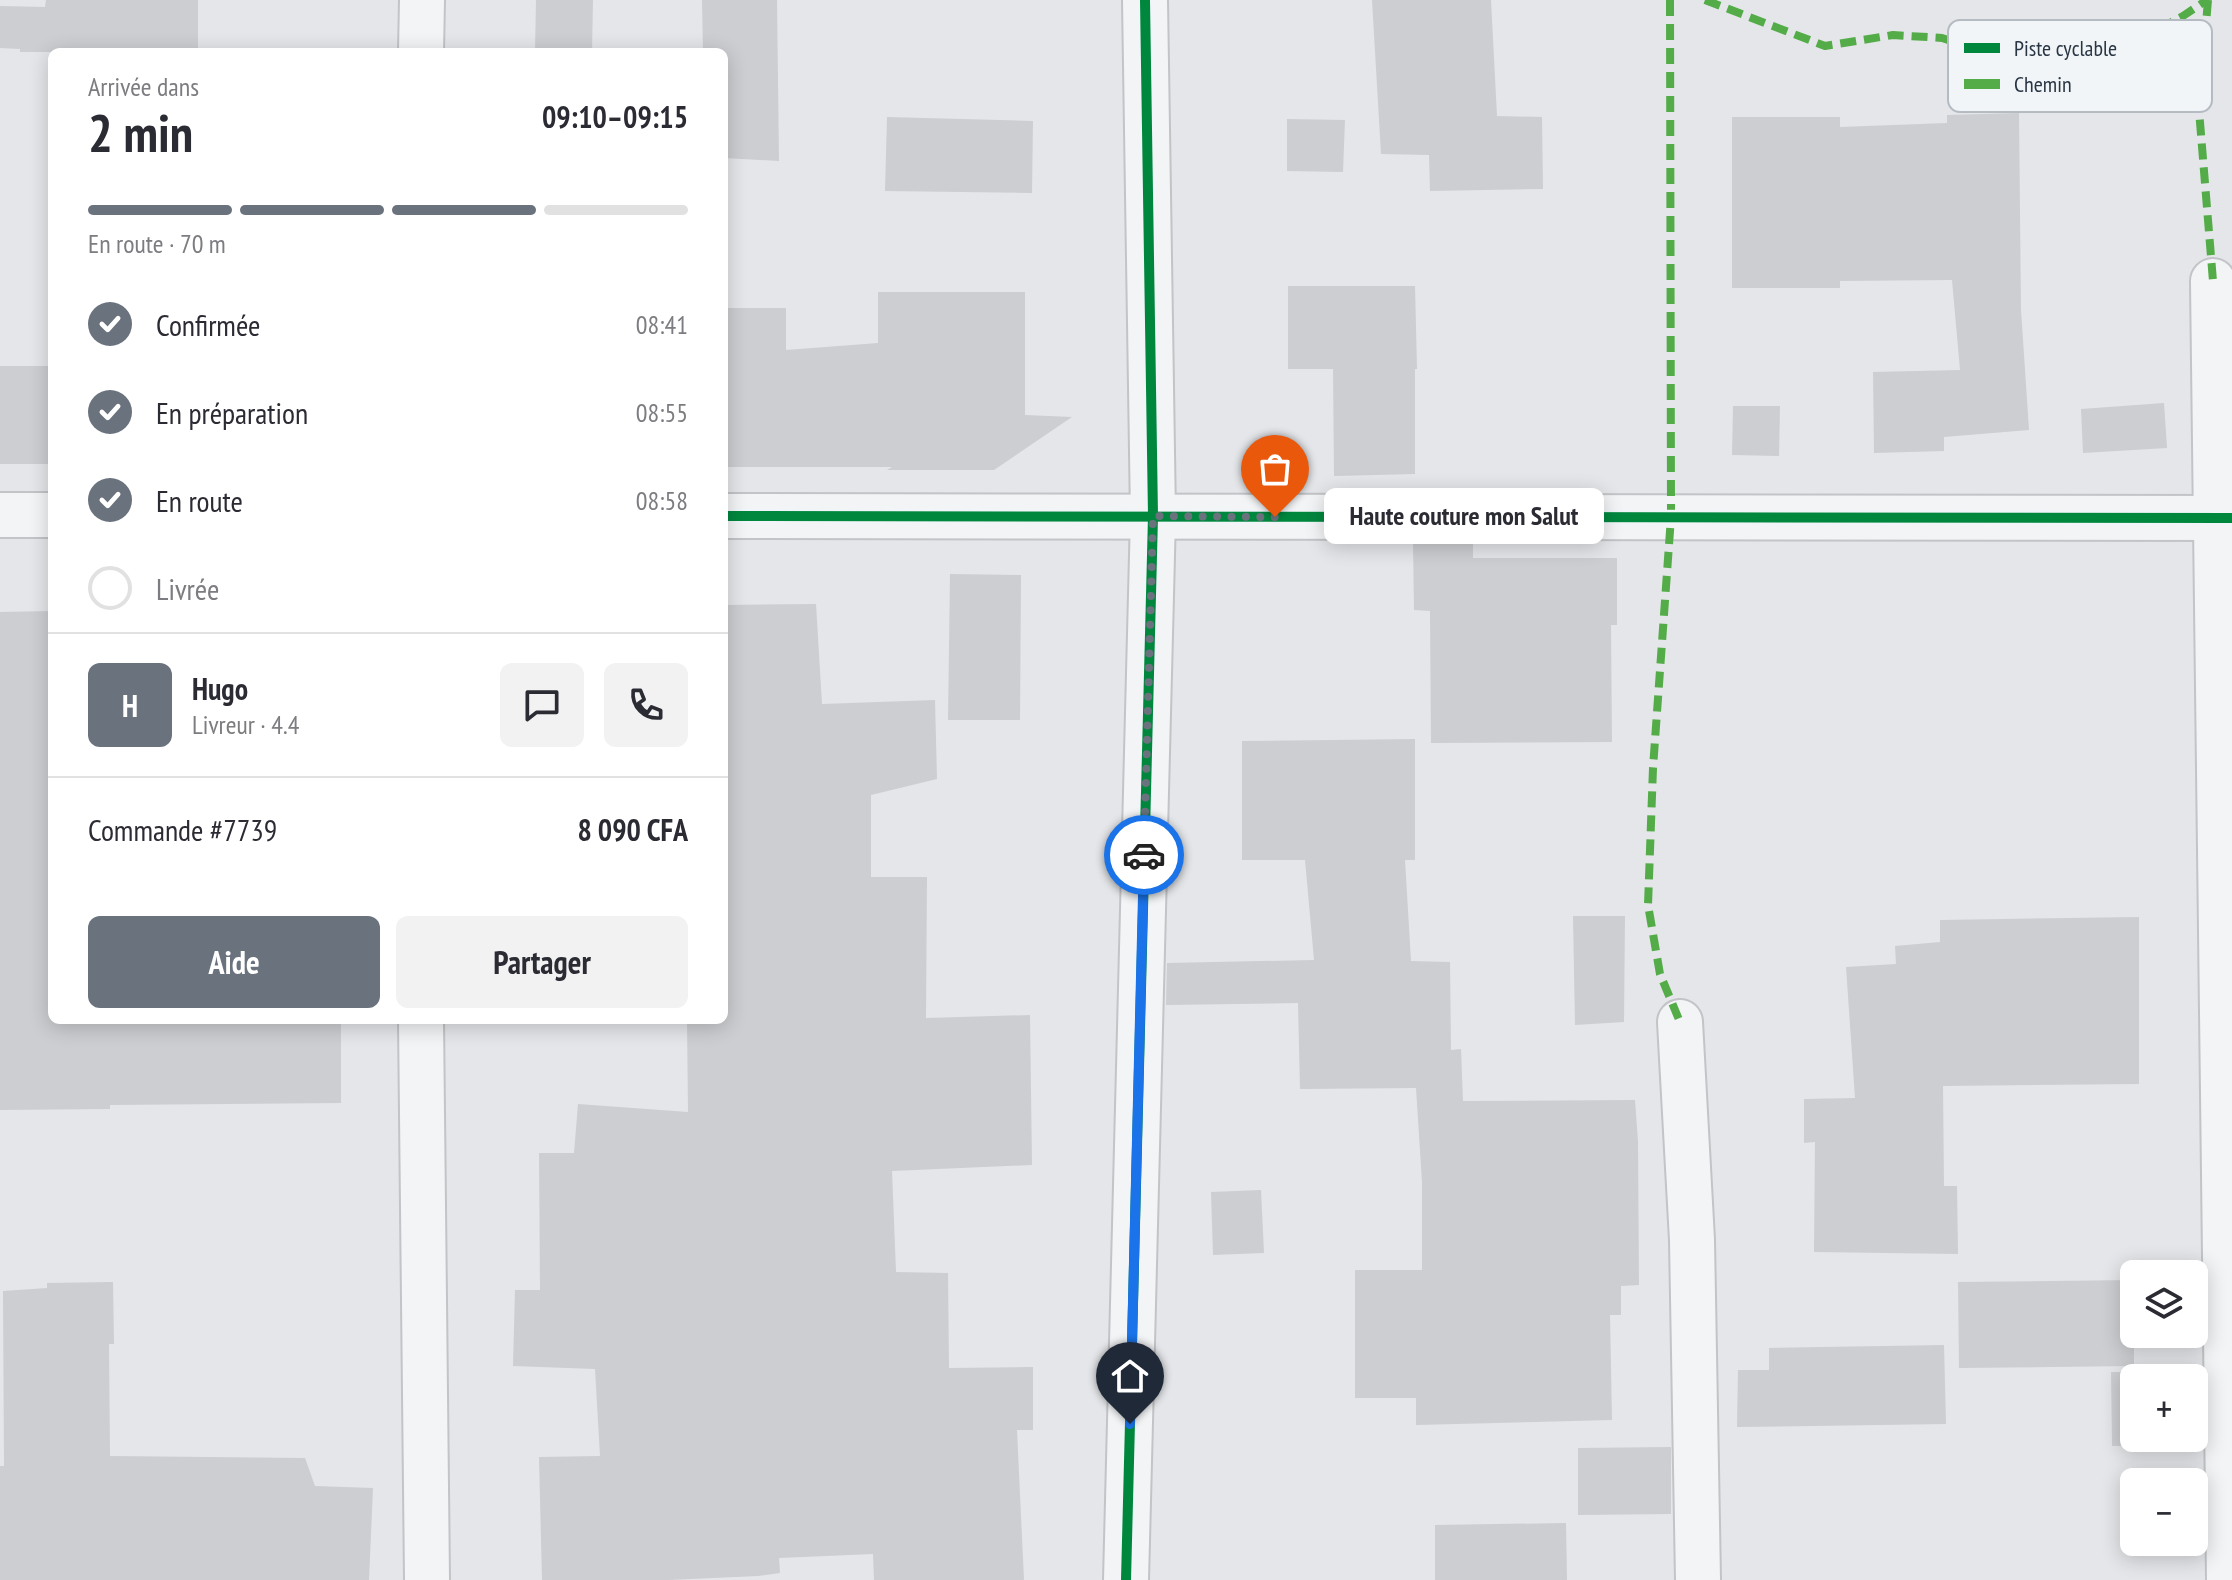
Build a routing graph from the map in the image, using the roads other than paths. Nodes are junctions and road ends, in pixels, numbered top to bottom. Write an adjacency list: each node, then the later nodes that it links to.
1 (422, 0): 3 (street)
2 (1145, 0): 8 (street)
3 (421, 48)
4 (2213, 281): 9 (street)
5 (0, 515): 6 (street)
6 (48, 515)
7 (728, 516): 8 (street)
8 (1153, 516): 9 (street); 13 (street)
9 (2224, 518): 15 (street)
10 (1680, 1022): 14 (street)
11 (421, 1024): 12 (street)
12 (427, 1580)
13 (1126, 1580)
14 (1698, 1580)
15 (2229, 1580)

